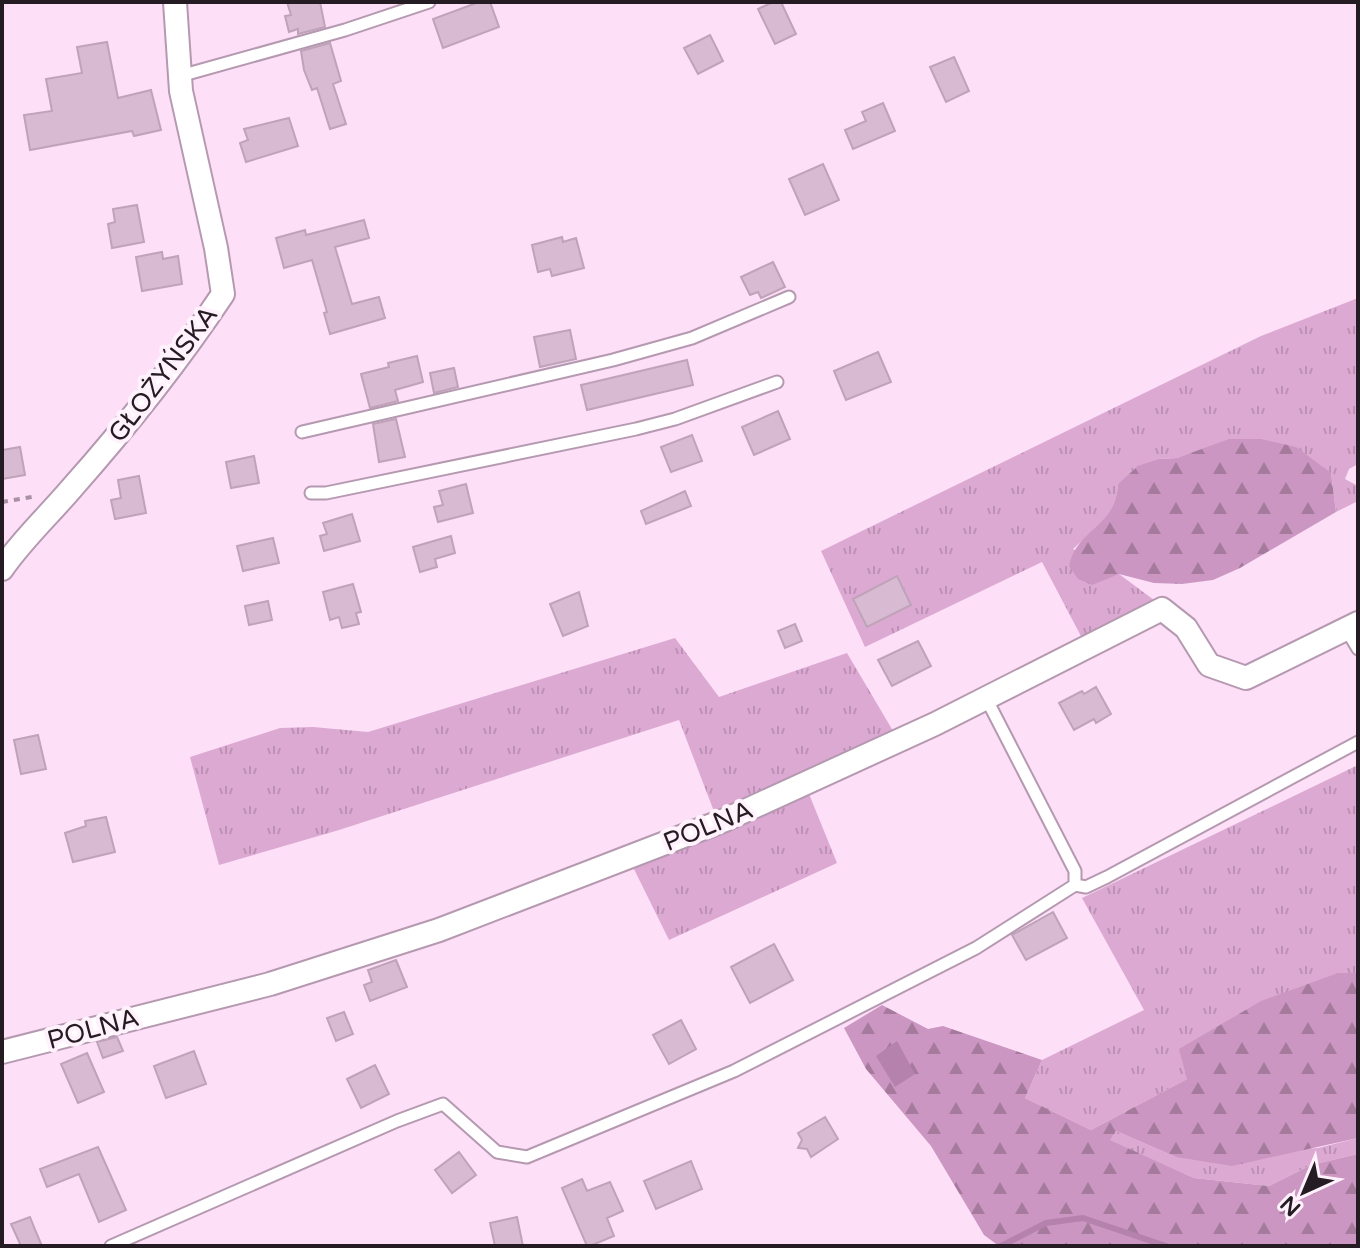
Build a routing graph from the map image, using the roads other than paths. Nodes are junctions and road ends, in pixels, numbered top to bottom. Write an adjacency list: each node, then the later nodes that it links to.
1 (175, 2): 3 (street, GŁOŻYŃSKA)
2 (429, 2): 3 (lane)
3 (180, 76): 8 (street, GŁOŻYŃSKA)
4 (789, 297): 6 (lane)
5 (777, 382): 7 (lane)
6 (302, 432)
7 (311, 493)
8 (2, 569)
9 (1352, 626): 10 (lane); 11 (street, POLNA)
10 (1358, 649)
11 (986, 698): 13 (lane); 14 (street, POLNA)
12 (1358, 742): 13 (lane)
13 (1075, 885): 15 (lane)
14 (2, 1052)
15 (111, 1246)

